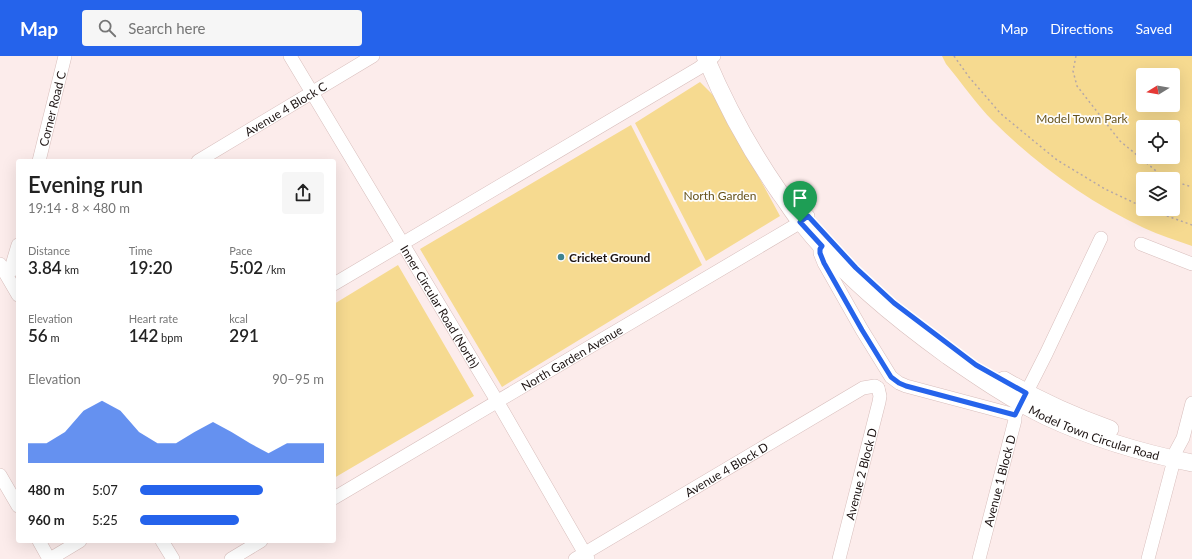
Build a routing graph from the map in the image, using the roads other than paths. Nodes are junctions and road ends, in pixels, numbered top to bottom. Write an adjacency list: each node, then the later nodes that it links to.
1 (66, 56): 6 (street, Corner Road C)
2 (290, 56): 5 (street, Inner Circular Road (North))
3 (373, 56): 5 (street, Avenue 4 Block C)
4 (709, 57): 8 (main road, Model Town Circular Road); 10 (street)
5 (313, 92): 7 (street, Avenue 4 Block C); 10 (street, Inner Circular Road (North))
6 (40, 159)
7 (201, 159)
8 (804, 219): 12 (main road, Model Town Circular Road); 20 (street, North Garden Avenue); 22 (main road, Model Town Circular Road)
9 (1101, 238): 22 (street, Avenue 1 Block D)
10 (403, 244): 16 (street); 20 (street, Inner Circular Road (North))
11 (1141, 244): 14 (street)
12 (822, 246): 18 (street); 22 (main road, Model Town Circular Road)
13 (16, 252): 15 (street)
14 (1192, 264)
15 (7, 271): 17 (street)
16 (336, 283)
17 (16, 291)
18 (891, 377): 19 (street); 22 (street)
19 (878, 388): 32 (street, Avenue 4 Block D); 36 (street, Avenue 2 Block D)
20 (497, 401): 26 (street, North Garden Avenue); 32 (street, Inner Circular Road (North))
21 (1192, 403): 23 (street)
22 (1020, 404): 23 (main road, Model Town Circular Road); 37 (street, Avenue 1 Block D)
23 (1181, 455): 24 (main road, Model Town Circular Road); 38 (street)
24 (1192, 463)
25 (0, 477): 27 (street)
26 (336, 497)
27 (16, 503)
28 (40, 543): 33 (street)
29 (77, 543): 33 (street)
30 (163, 543): 34 (street)
31 (258, 543): 35 (street)
32 (583, 557)
33 (50, 559)
34 (173, 559)
35 (231, 559)
36 (839, 559)
37 (979, 559)
38 (1148, 559)

